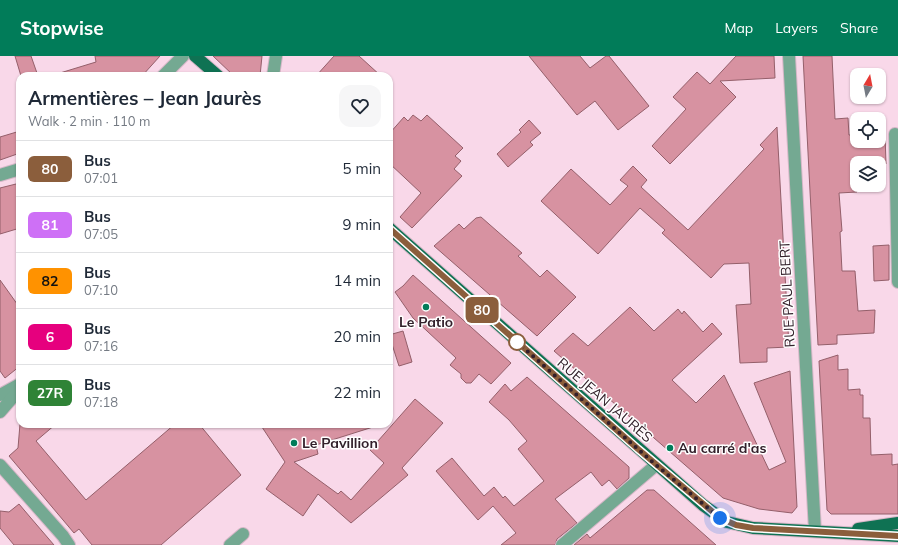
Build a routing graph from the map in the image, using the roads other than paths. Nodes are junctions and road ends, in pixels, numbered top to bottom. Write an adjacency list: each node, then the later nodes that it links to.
1 (183, 56): 5 (street)
2 (195, 56): 6 (main road)
3 (276, 56): 7 (street)
4 (789, 56): 20 (street, RUE PAUL BERT)
5 (167, 72)
6 (213, 72)
7 (274, 72)
8 (895, 134): 12 (street)
9 (16, 170): 10 (street)
10 (0, 175)
11 (393, 232): 18 (main road, RUE JEAN JAURÈS)
12 (898, 282)
13 (16, 386): 15 (street)
14 (16, 393): 16 (street)
15 (0, 395)
16 (0, 412)
17 (0, 465): 25 (street)
18 (656, 465): 20 (main road, RUE JEAN JAURÈS); 24 (street)
19 (898, 523): 21 (main road, RUE JEAN JAURÈS)
20 (815, 531): 21 (main road, RUE JEAN JAURÈS)
21 (830, 531): 23 (main road, RUE JEAN JAURÈS)
22 (243, 534): 26 (street)
23 (898, 536)
24 (568, 543)
25 (68, 545)
26 (230, 545)

